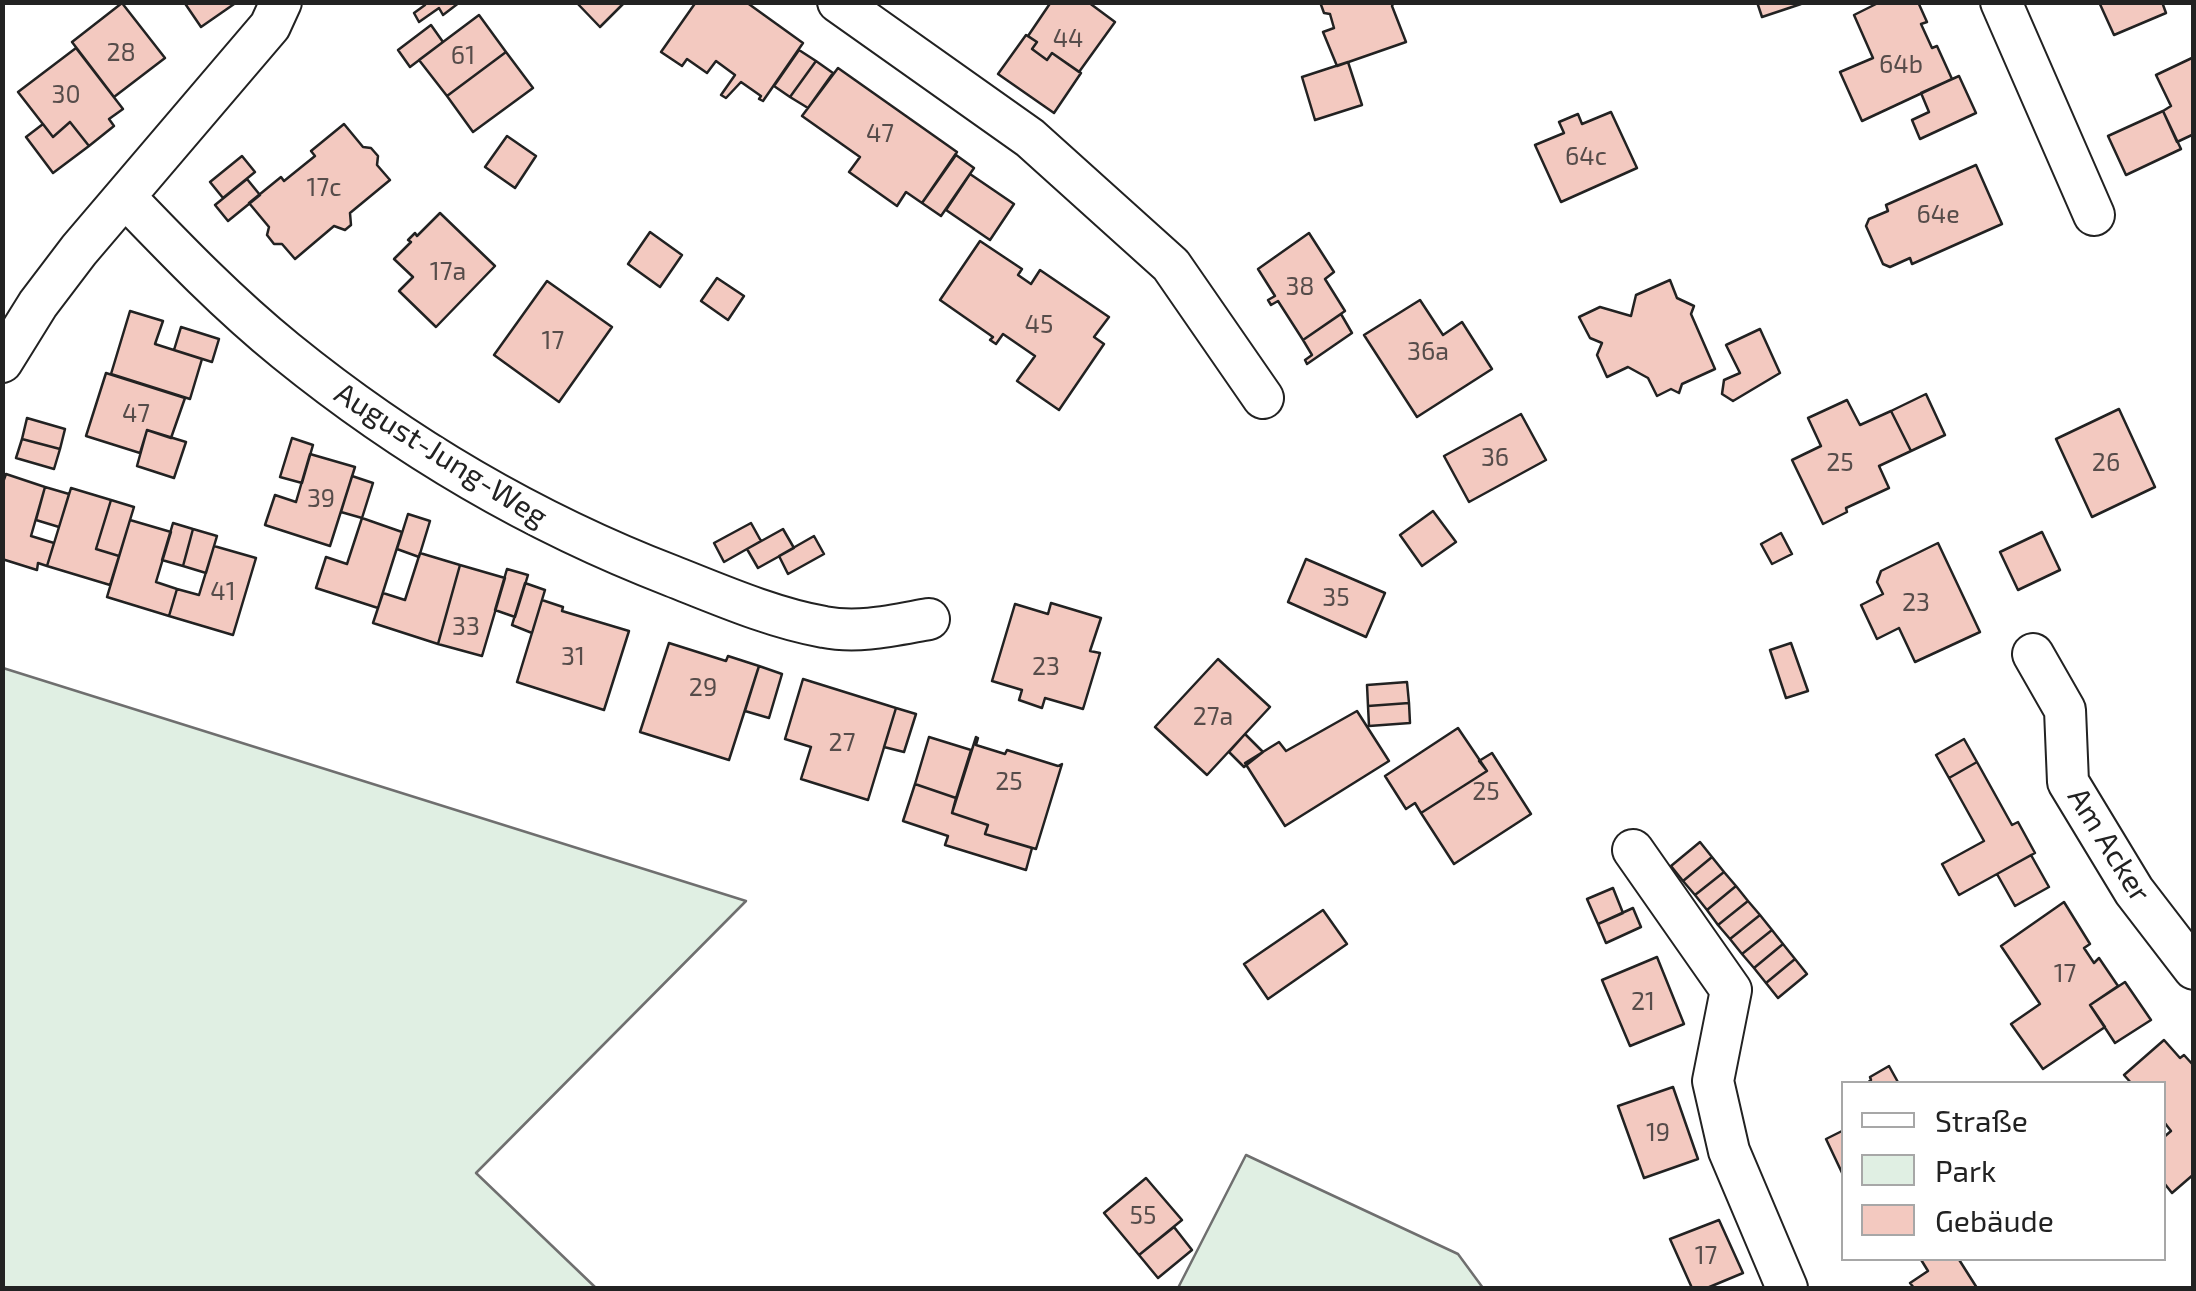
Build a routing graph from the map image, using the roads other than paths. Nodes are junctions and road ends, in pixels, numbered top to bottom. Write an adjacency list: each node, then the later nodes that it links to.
1 (281, 2): 4 (street)
2 (838, 2): 7 (street)
3 (2001, 2): 5 (street)
4 (126, 198): 6 (street); 8 (street, August-Jung-Weg)
5 (2094, 215)
6 (2, 362)
7 (1263, 398)
8 (930, 619)
9 (2034, 654): 11 (street, Am Acker)
10 (1634, 850): 12 (street)
11 (2194, 969)
12 (1787, 1288)

